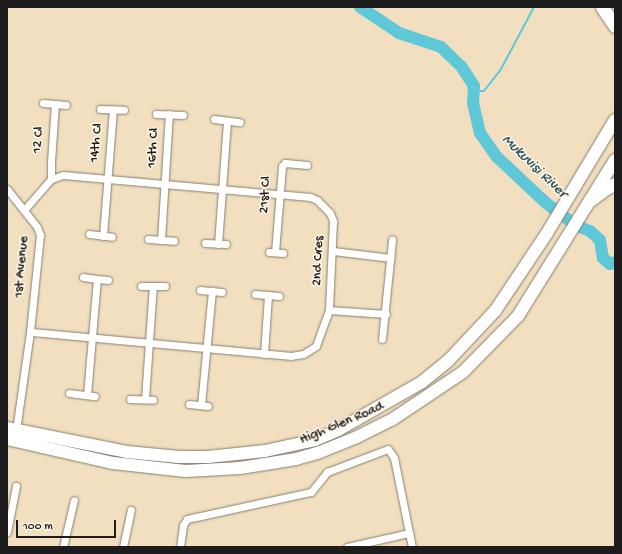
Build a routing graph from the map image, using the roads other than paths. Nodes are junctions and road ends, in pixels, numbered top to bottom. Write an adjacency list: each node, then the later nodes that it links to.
1 (602, 7): 2 (highway)
2 (615, 26)
3 (43, 103): 4 (street)
4 (55, 104): 5 (street); 18 (street, 12 Cl)
5 (66, 105)
6 (100, 109): 7 (street)
7 (113, 109): 8 (street); 19 (street, 14th Cl)
8 (124, 110)
9 (156, 114): 10 (street)
10 (169, 114): 11 (street); 20 (street, 16th Cl)
11 (183, 115)
12 (214, 119): 14 (street)
13 (615, 120): 67 (main road, High Glen Road)
14 (227, 121): 15 (street); 22 (street)
15 (240, 122)
16 (615, 160): 25 (main road, High Glen Road)
17 (307, 165): 24 (street, 21st Cl)
18 (51, 179): 19 (street, 2nd Cres); 26 (street)
19 (106, 180): 20 (street, 2nd Cres); 28 (street, 14th Cl)
20 (165, 183): 22 (street, 2nd Cres); 31 (street, 16th Cl)
21 (615, 184): 25 (highway)
22 (222, 188): 24 (street, 2nd Cres); 35 (street)
23 (7, 189): 26 (street, 1st Avenue)
24 (280, 194): 37 (street, 2nd Cres); 38 (street, 21st Cl)
25 (590, 200): 68 (main road, High Glen Road)
26 (24, 210): 54 (street, 1st Avenue)
27 (89, 234): 28 (street)
28 (103, 236): 29 (street)
29 (112, 236)
30 (148, 239): 31 (street)
31 (161, 240): 33 (street)
32 (392, 240): 39 (street)
33 (174, 241)
34 (205, 243): 35 (street)
35 (218, 244): 36 (street)
36 (226, 244)
37 (333, 252): 39 (street); 52 (street, 2nd Cres)
38 (283, 253)
39 (390, 258): 53 (street)
40 (83, 277): 41 (street)
41 (97, 279): 42 (street); 55 (street)
42 (108, 280)
43 (141, 286): 44 (street)
44 (153, 286): 45 (street); 57 (street)
45 (165, 286)
46 (200, 290): 47 (street)
47 (212, 291): 48 (street); 58 (street)
48 (222, 292)
49 (255, 294): 50 (street)
50 (268, 295): 51 (street); 59 (street)
51 (279, 296)
52 (329, 310): 53 (street); 59 (street, 2nd Cres)
53 (386, 314): 56 (street)
54 (30, 332): 55 (street, 2nd Cres); 67 (street, 1st Avenue)
55 (92, 337): 57 (street, 2nd Cres); 61 (street)
56 (382, 339)
57 (149, 342): 58 (street, 2nd Cres); 64 (street)
58 (207, 347): 59 (street, 2nd Cres); 66 (street)
59 (264, 354)
60 (69, 393): 61 (street)
61 (87, 395): 62 (street)
62 (95, 396)
63 (130, 399): 64 (street)
64 (145, 399): 65 (street)
65 (153, 400)
66 (189, 404)
67 (12, 429)
68 (7, 439)
69 (16, 486): 72 (street)
70 (74, 500): 74 (street)
71 (131, 510): 75 (street)
72 (7, 532)
73 (409, 533): 76 (street); 77 (street); 78 (street)
74 (63, 547)
75 (123, 547)
76 (180, 547)
77 (347, 547)
78 (412, 547)

